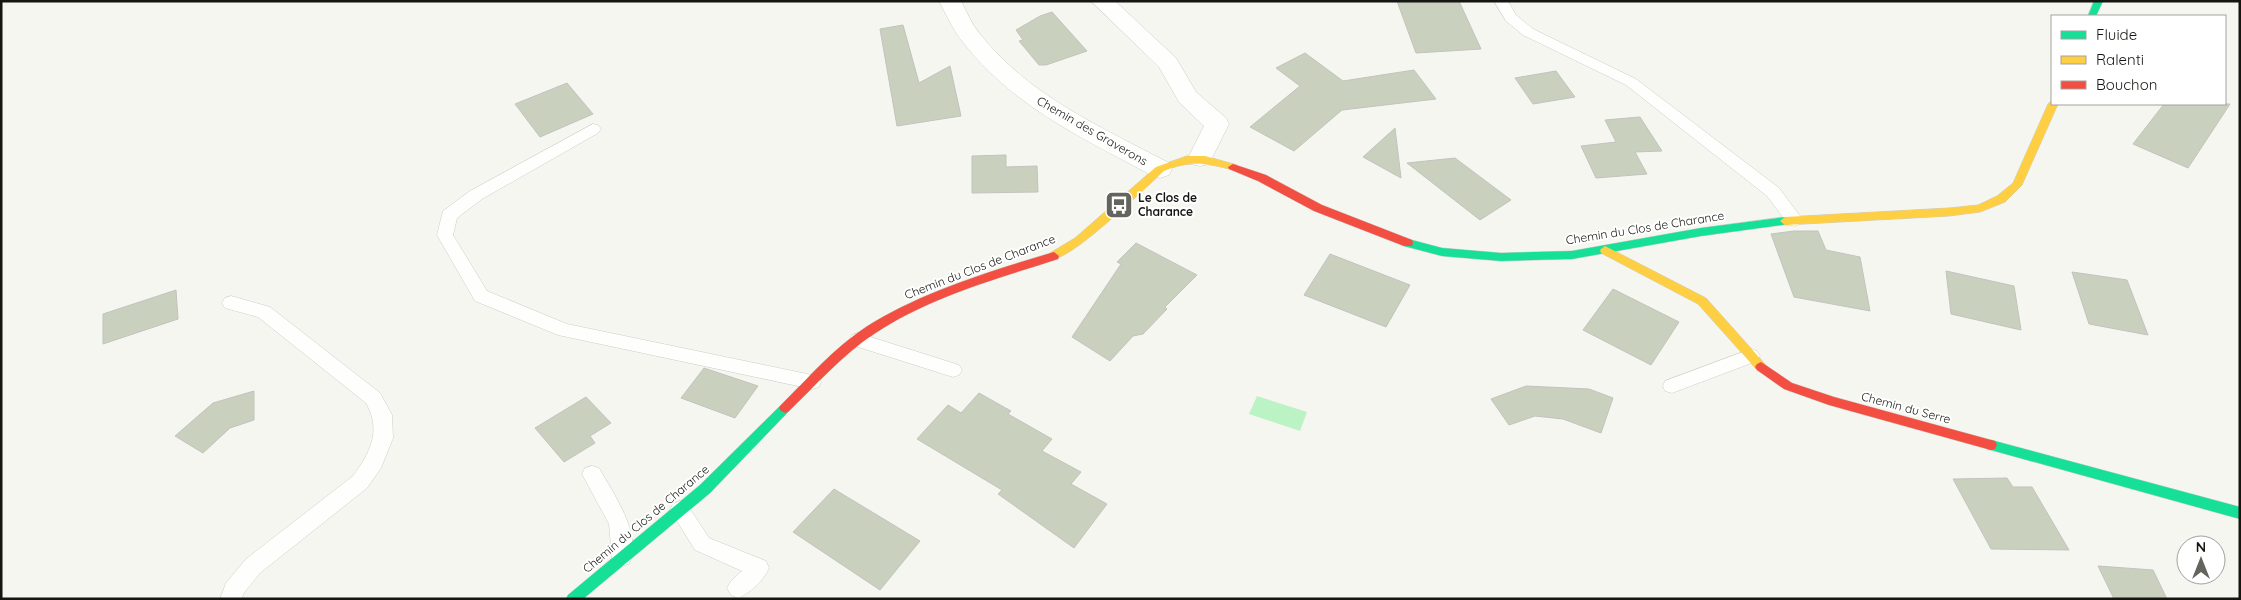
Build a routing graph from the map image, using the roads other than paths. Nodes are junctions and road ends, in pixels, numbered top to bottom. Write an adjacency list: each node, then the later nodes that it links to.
1 (950, 1): 9 (street, Chemin des Graverons)
2 (1102, 1): 8 (street)
3 (1501, 1): 10 (lane)
4 (2099, 1): 5 (street)
5 (2092, 15)
6 (2053, 105): 10 (street, Chemin du Clos de Charance)
7 (593, 129): 16 (lane)
8 (1200, 158): 9 (street, Chemin du Clos de Charance); 11 (street, Chemin du Clos de Charance)
9 (1160, 169): 13 (street, Chemin du Clos de Charance)
10 (1794, 220): 11 (street, Chemin du Clos de Charance)
11 (1606, 250): 14 (street, Chemin du Serre)
12 (231, 302): 23 (lane)
13 (858, 340): 15 (lane); 16 (street, Chemin du Clos de Charance)
14 (1751, 356): 17 (lane); 20 (street, Chemin du Serre)
15 (953, 370)
16 (812, 382): 19 (street, Chemin du Clos de Charance)
17 (1672, 386)
18 (592, 474): 21 (lane)
19 (680, 510): 21 (street, Chemin du Clos de Charance); 22 (lane)
20 (2240, 513)
21 (622, 557): 24 (street, Chemin du Clos de Charance)
22 (738, 588)
23 (231, 599)
24 (573, 599)

